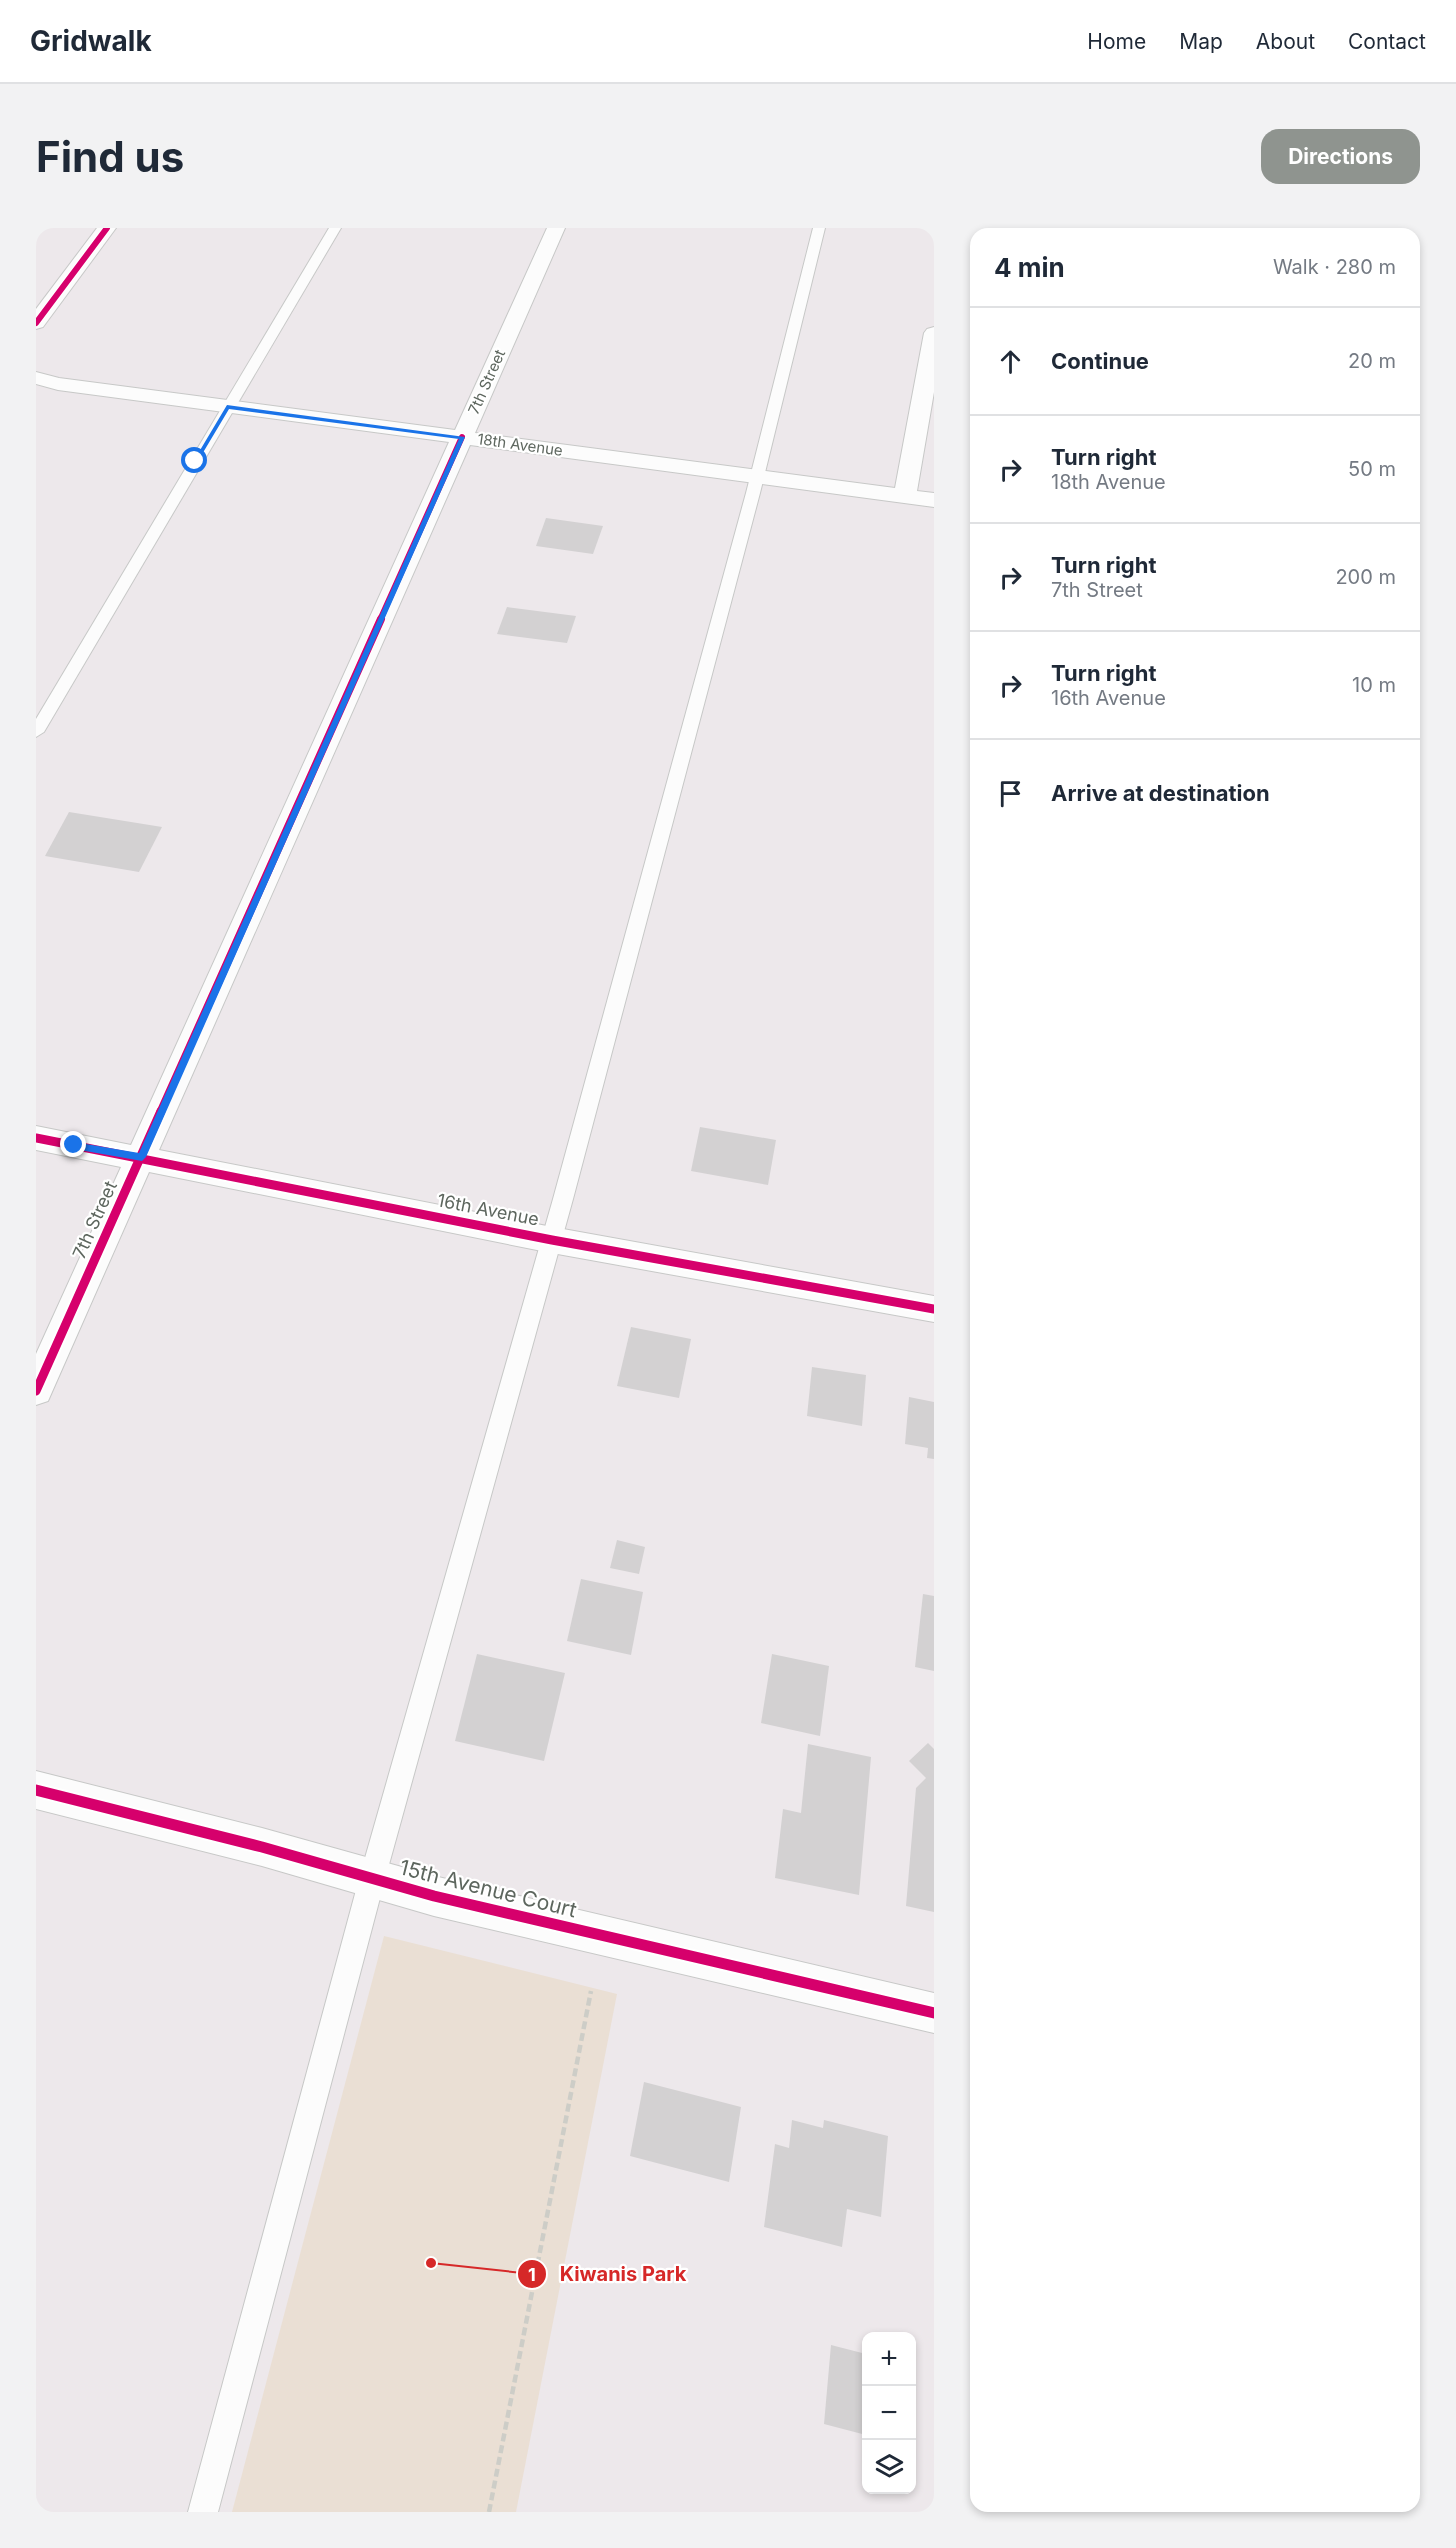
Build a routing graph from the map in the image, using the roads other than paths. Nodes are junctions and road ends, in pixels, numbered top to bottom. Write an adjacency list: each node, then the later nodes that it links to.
1 (107, 228): 5 (street)
2 (335, 228): 8 (lane)
3 (556, 228): 9 (street, 7th Street)
4 (819, 228): 10 (lane)
5 (36, 323)
6 (934, 333): 11 (street)
7 (36, 378): 8 (street, 18th Avenue)
8 (227, 406): 9 (street, 18th Avenue); 13 (lane)
9 (462, 437): 10 (street, 18th Avenue); 15 (street, 7th Street)
10 (757, 476): 11 (street, 18th Avenue); 16 (lane)
11 (905, 496): 12 (street, 18th Avenue)
12 (934, 500)
13 (36, 732)
14 (36, 1138): 15 (street, 16th Avenue)
15 (142, 1157): 16 (street, 16th Avenue); 18 (street, 7th Street)
16 (552, 1240): 17 (street, 16th Avenue); 20 (lane)
17 (934, 1309)
18 (36, 1391)
19 (36, 1790): 20 (street, 15th Avenue Court)
20 (372, 1879): 21 (street, 15th Avenue Court); 22 (lane)
21 (934, 2013)
22 (203, 2512)

